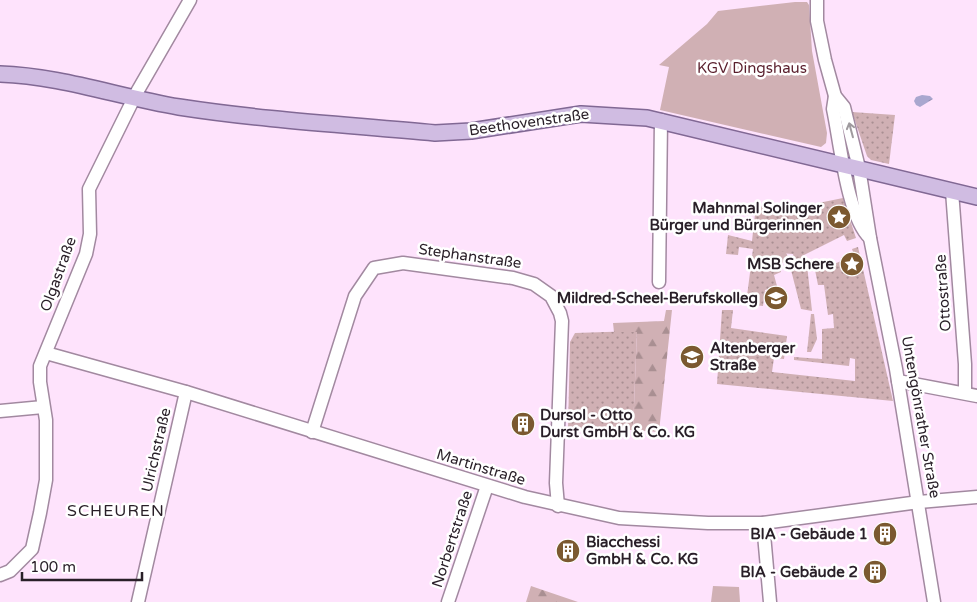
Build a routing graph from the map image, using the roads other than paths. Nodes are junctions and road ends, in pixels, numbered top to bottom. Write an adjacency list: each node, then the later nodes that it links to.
1 (190, 0): 4 (street, Olgastraße)
2 (817, 0): 6 (street, Untengönrather Straße)
3 (0, 74): 4 (main road, Beethovenstraße)
4 (134, 99): 5 (main road, Beethovenstraße); 10 (street, Olgastraße)
5 (661, 120): 6 (main road, Beethovenstraße); 9 (street)
6 (852, 166): 7 (main road, Beethovenstraße); 11 (street, Untengönrather Straße)
7 (952, 191): 8 (main road, Beethovenstraße); 13 (street, Ottostraße)
8 (977, 197)
9 (659, 282)
10 (46, 353): 12 (street, Martinstraße); 14 (street, Olgastraße)
11 (898, 381): 13 (street); 19 (street, Untengönrather Straße)
12 (186, 392): 16 (street, Martinstraße); 23 (street, Ulrichstraße)
13 (971, 395)
14 (43, 407): 15 (street); 22 (street, Olgastraße)
15 (0, 411)
16 (312, 432): 17 (street, Martinstraße); 20 (street, Stephanstraße)
17 (487, 486): 20 (street, Martinstraße); 24 (street, Norbertstraße)
18 (977, 497): 19 (street, Martinstraße)
19 (920, 502): 21 (street, Martinstraße); 26 (street, Untengönrather Straße)
20 (558, 506): 21 (street, Martinstraße)
21 (764, 523): 25 (street)
22 (0, 575)
23 (138, 602)
24 (448, 602)
25 (770, 602)
26 (934, 602)

